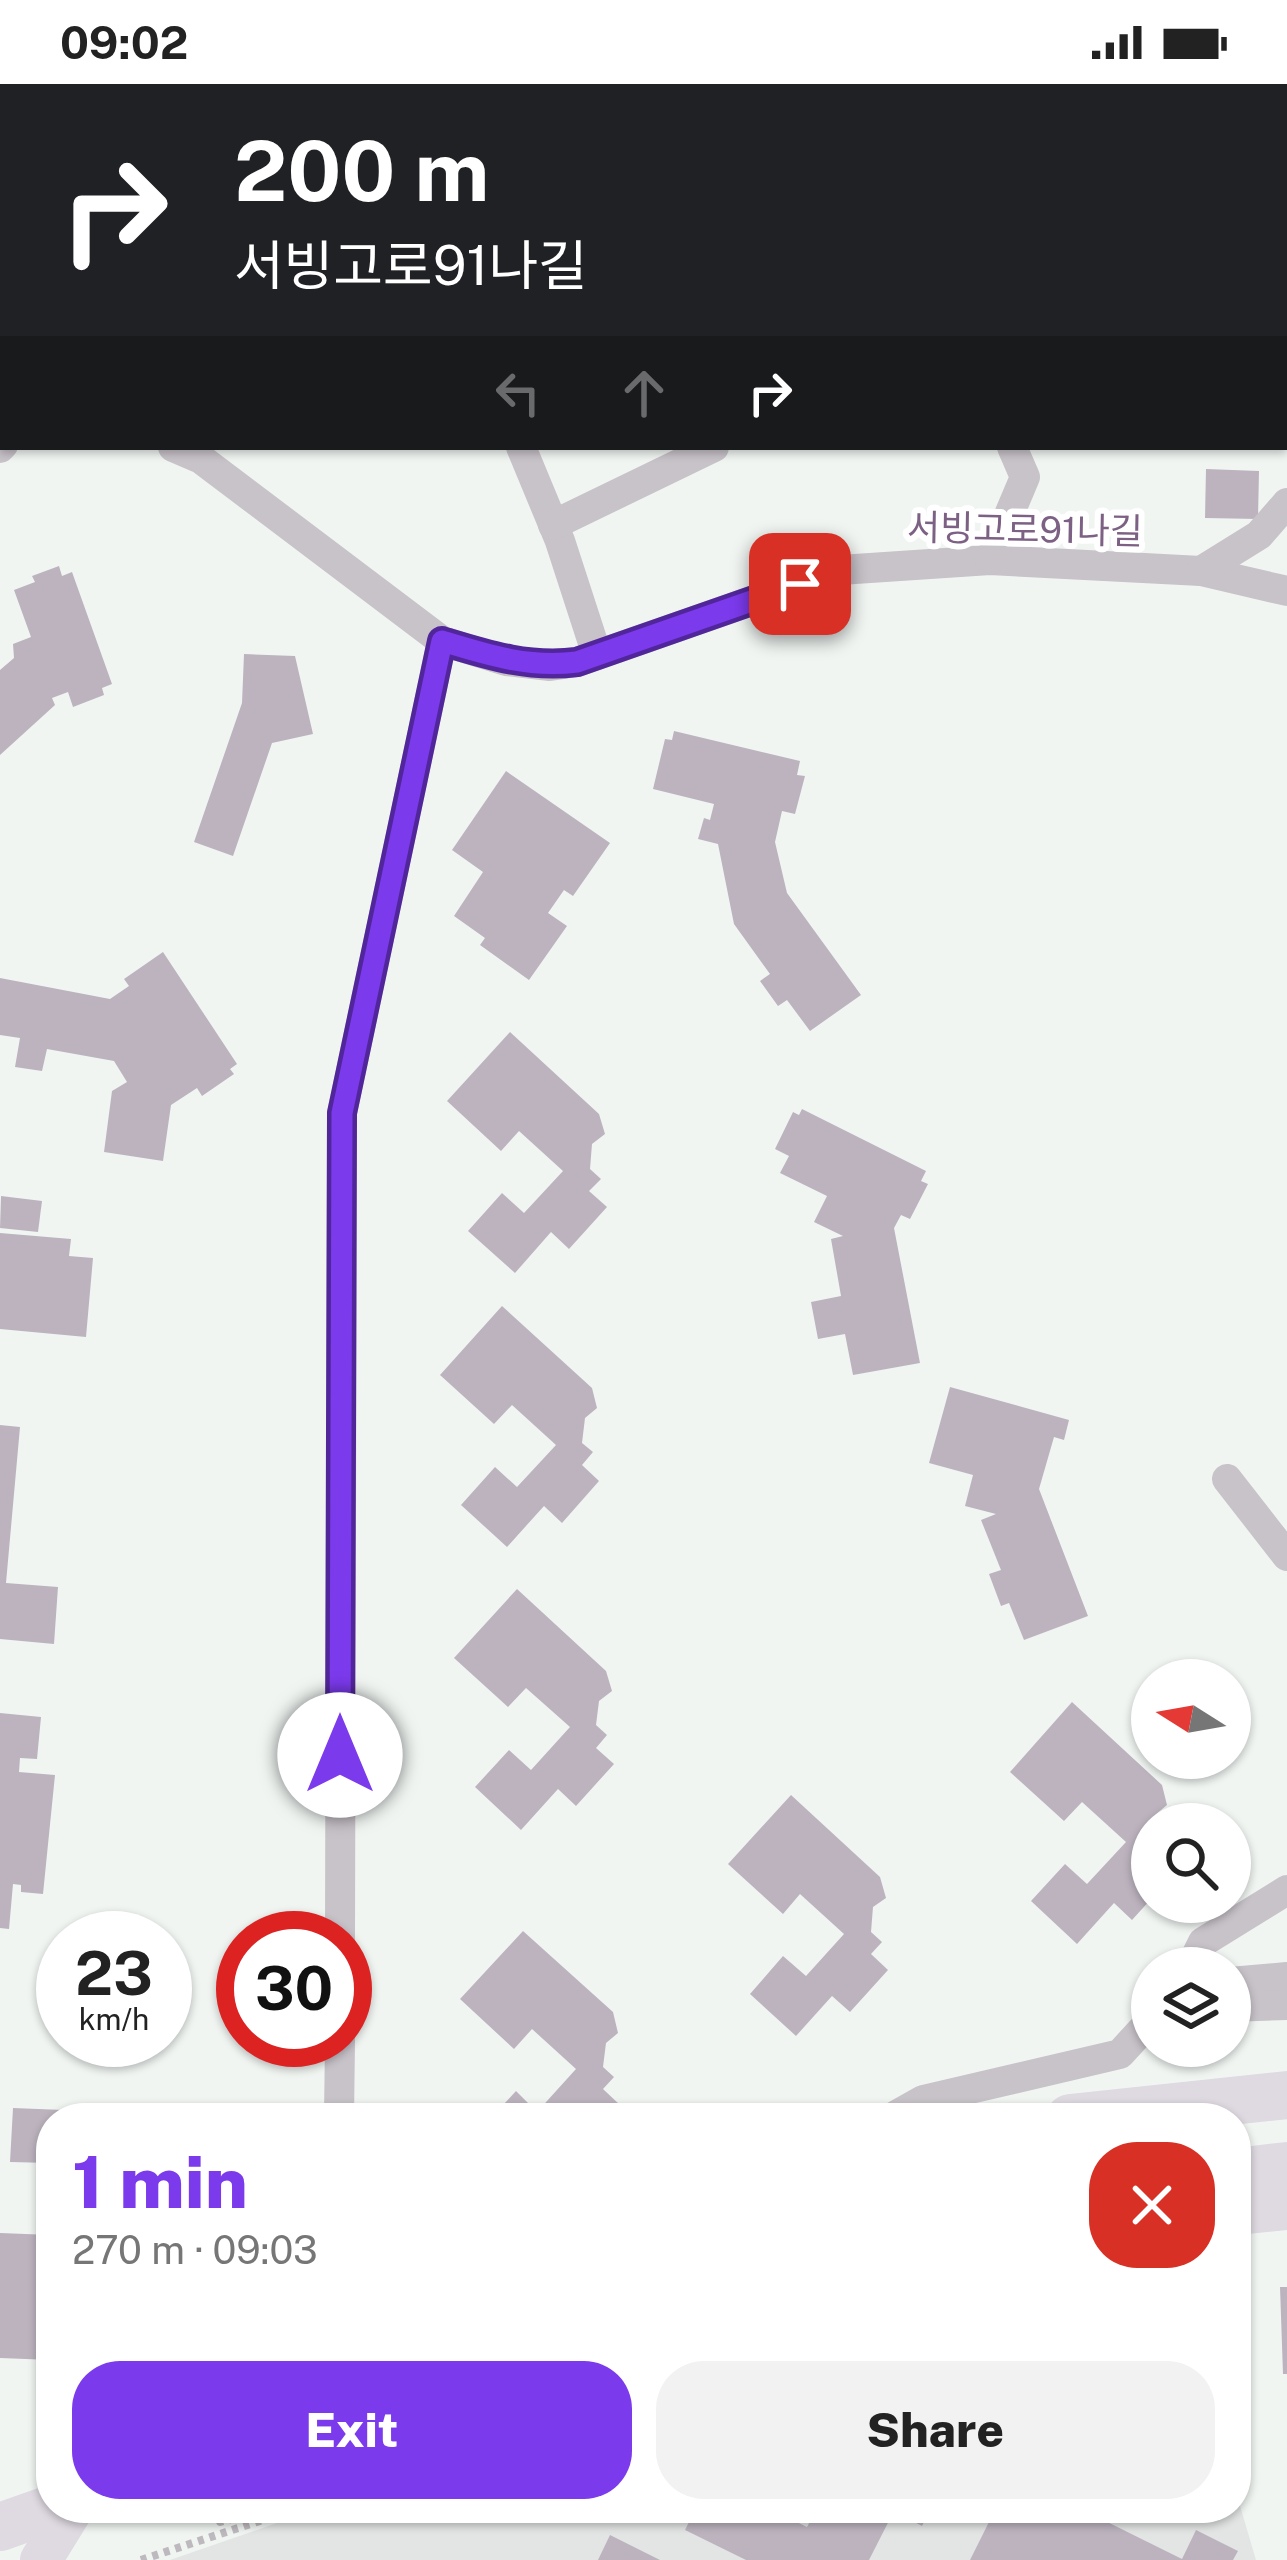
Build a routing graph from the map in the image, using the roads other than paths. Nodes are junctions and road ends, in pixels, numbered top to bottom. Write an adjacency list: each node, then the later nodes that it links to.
1 (180, 450): 10 (street, 서빙고로91나길)
2 (521, 450): 6 (street)
3 (708, 450): 6 (street)
4 (1013, 450): 7 (street)
5 (1287, 503): 8 (street)
6 (554, 525): 11 (street)
7 (990, 560): 8 (street, 서빙고로91나길); 11 (street, 서빙고로91나길)
8 (1201, 571): 9 (street, 서빙고로91나길)
9 (1287, 591)
10 (442, 641): 11 (street, 서빙고로91나길); 15 (street)
11 (596, 655)
12 (1227, 1479): 13 (street)
13 (1287, 1556)
14 (1287, 1889): 16 (street)
15 (340, 1911)
16 (1200, 1947)
17 (1287, 1977): 18 (street)
18 (1251, 1980)
19 (1287, 2005): 20 (street)
20 (1251, 2006)
21 (1131, 2042): 25 (street)
22 (340, 2067): 24 (street)
23 (1287, 2095): 26 (main road)
24 (339, 2103)
25 (918, 2103)
26 (1212, 2103)
27 (1287, 2126): 28 (main road)
28 (1251, 2132)
29 (1287, 2166): 30 (main road)
30 (1251, 2170)
31 (1287, 2206): 32 (main road)
32 (1251, 2210)
33 (36, 2514): 35 (main road)
34 (64, 2523): 36 (main road)
35 (0, 2527)
36 (41, 2560)

